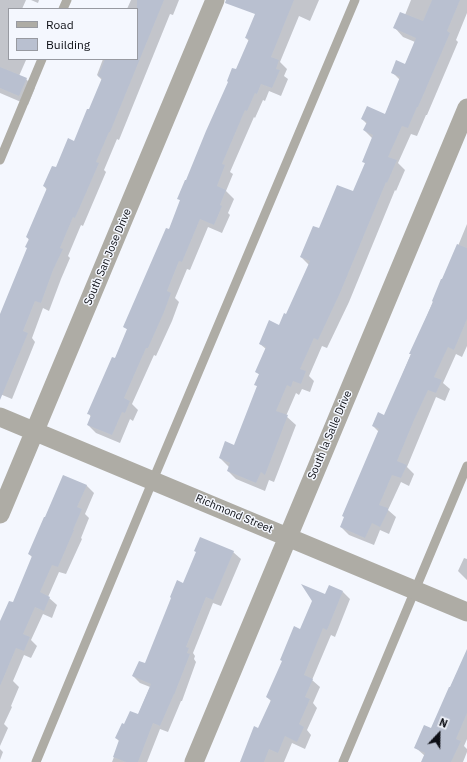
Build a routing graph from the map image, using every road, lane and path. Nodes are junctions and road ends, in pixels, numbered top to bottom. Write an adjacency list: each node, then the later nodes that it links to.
1 (215, 0): 7 (street, South San Jose Drive)
2 (355, 0): 9 (lane)
3 (42, 60): 5 (lane)
4 (467, 108): 11 (street, South la Salle Drive)
5 (0, 160)
6 (0, 417): 7 (street, Richmond Street)
7 (35, 431): 9 (street, Richmond Street); 10 (street, South San Jose Drive)
8 (467, 466): 12 (lane)
9 (153, 480): 11 (street, Richmond Street); 14 (lane)
10 (0, 514)
11 (288, 537): 12 (street, Richmond Street); 15 (street, South la Salle Drive)
12 (415, 590): 13 (street, Richmond Street); 16 (lane)
13 (467, 612)
14 (36, 762)
15 (194, 762)
16 (343, 762)

